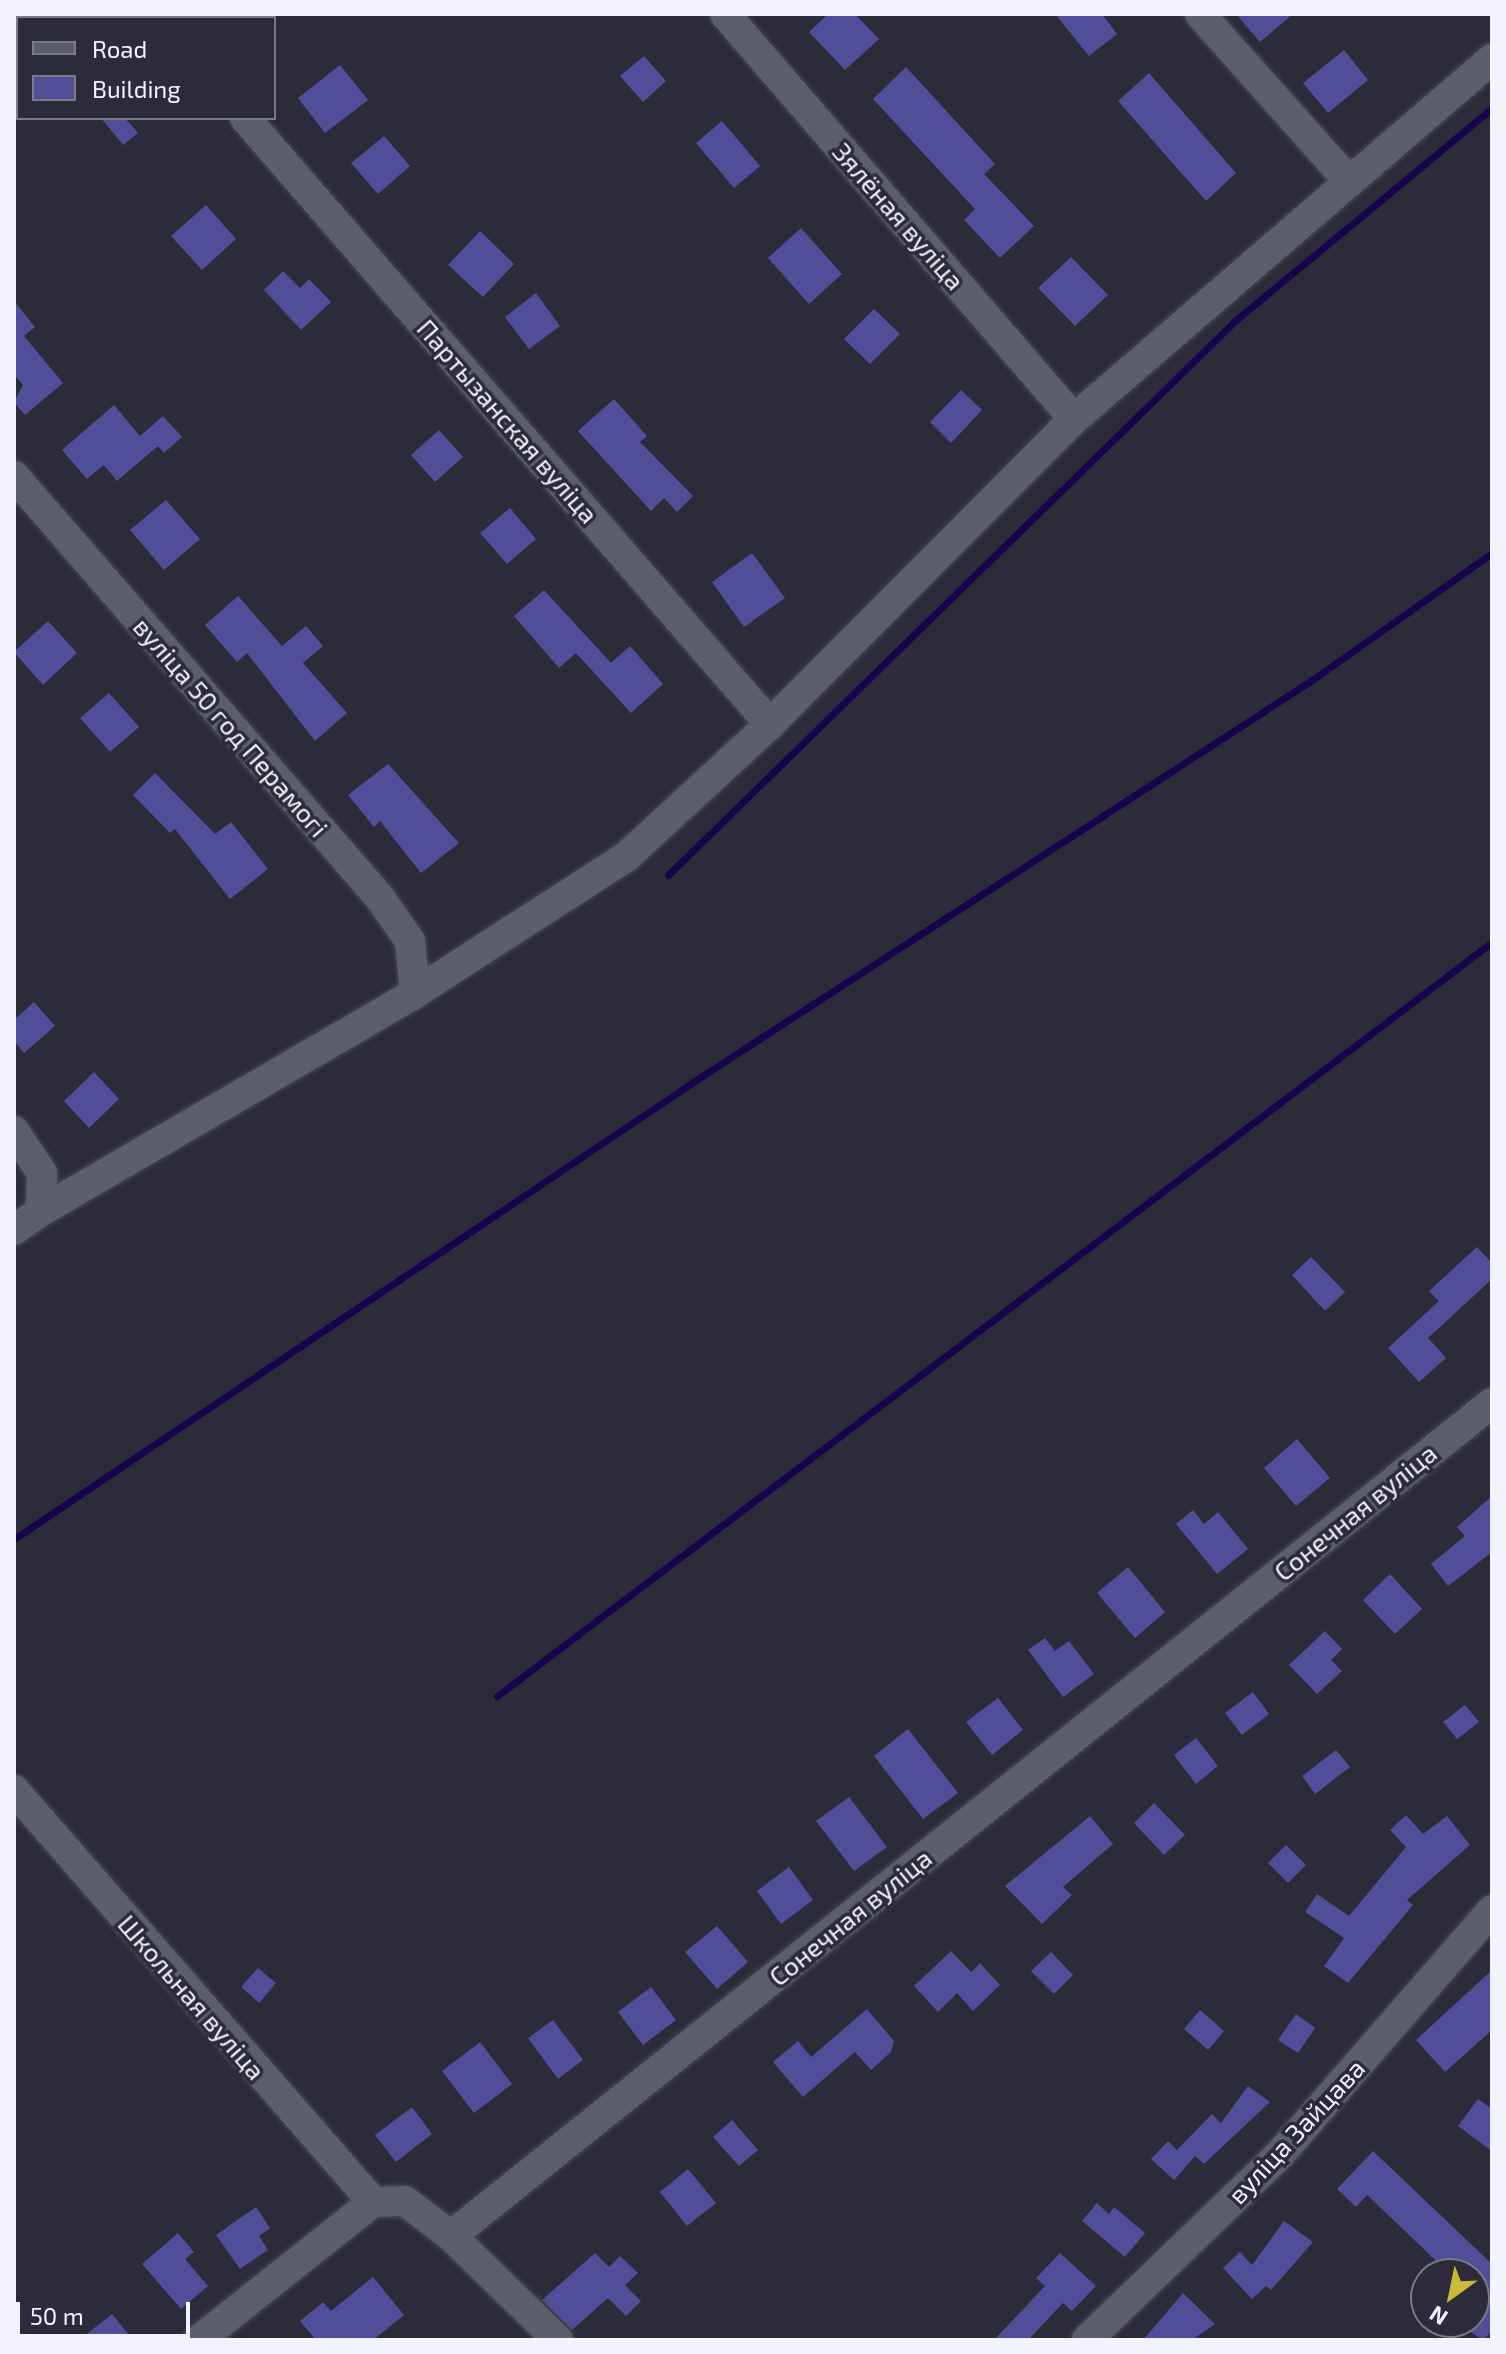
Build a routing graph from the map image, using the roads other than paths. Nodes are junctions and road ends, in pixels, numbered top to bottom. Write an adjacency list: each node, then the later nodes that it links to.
1 (725, 14): 6 (street, Зялёная вуліца)
2 (1200, 14): 5 (street)
3 (1492, 59): 5 (street)
4 (247, 120): 8 (street, Партызанская вуліца)
5 (1349, 181): 6 (street)
6 (1074, 419): 8 (street)
7 (14, 476): 9 (street, вуліца 50 год Перамогі)
8 (770, 724): 9 (street)
9 (415, 993): 11 (street)
10 (14, 1131): 11 (street)
11 (41, 1211): 12 (street)
12 (14, 1230)
13 (1492, 1403): 17 (street, Сонечная вуліца)
14 (14, 1790): 16 (street, Школьная вуліца)
15 (1492, 1910): 20 (street, вуліца Зайцава)
16 (373, 2202): 17 (street); 18 (street)
17 (451, 2236): 19 (street)
18 (199, 2340)
19 (558, 2340)
20 (1087, 2340)

